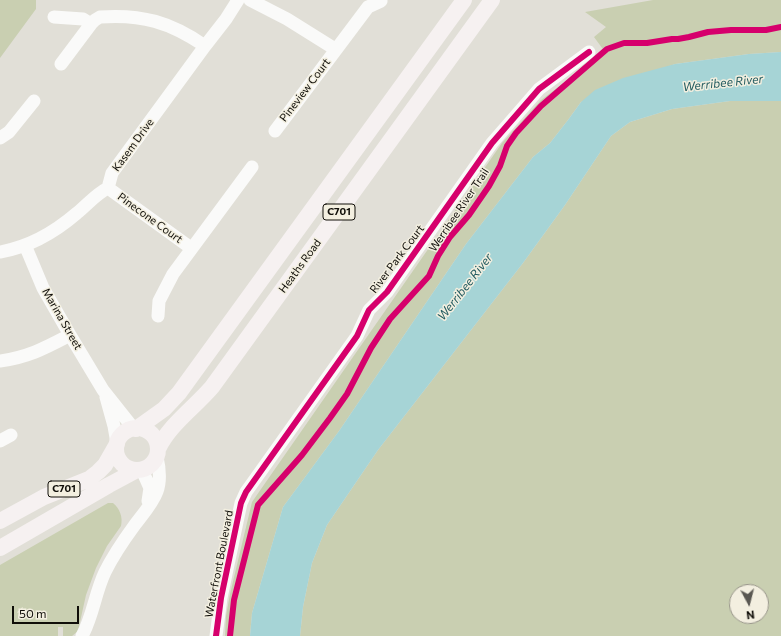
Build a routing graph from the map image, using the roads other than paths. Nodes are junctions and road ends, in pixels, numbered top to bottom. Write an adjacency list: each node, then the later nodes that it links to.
1 (238, 0): 8 (street, Kasem Drive)
2 (250, 0): 9 (street, Pineview Court)
3 (464, 0): 24 (main road, C701)
4 (492, 0): 26 (main road, Heaths Road / C701)
5 (381, 1): 9 (street, Pineview Court)
6 (54, 17): 7 (street)
7 (91, 24): 8 (street); 11 (street)
8 (205, 46): 16 (street, Kasem Drive)
9 (335, 49): 13 (street, Pineview Court)
10 (589, 52): 28 (street, River Park Court)
11 (61, 64)
12 (34, 101): 14 (street)
13 (275, 130)
14 (0, 138)
15 (252, 167): 18 (street, Pinecone Court)
16 (108, 188): 17 (street); 18 (street, Pinecone Court)
17 (25, 245): 19 (street); 21 (street, Marina Street)
18 (191, 248): 20 (street, Pinecone Court)
19 (0, 252)
20 (158, 316)
21 (70, 335): 22 (street); 23 (street, Marina Street)
22 (0, 361)
23 (103, 390): 24 (street, Marina Street); 25 (street, Marina Street)
24 (135, 429): 25 (main road, C701); 26 (main road)
25 (117, 444): 27 (main road); 29 (main road, C701)
26 (158, 453): 27 (main road, C701); 30 (street)
27 (140, 470): 30 (street); 31 (main road, C701)
28 (243, 496): 35 (street, Waterfront Boulevard)
29 (0, 521)
30 (137, 522): 32 (street)
31 (0, 548)
32 (91, 616): 33 (street); 34 (street)
33 (82, 636)
34 (92, 636)
35 (216, 636)

